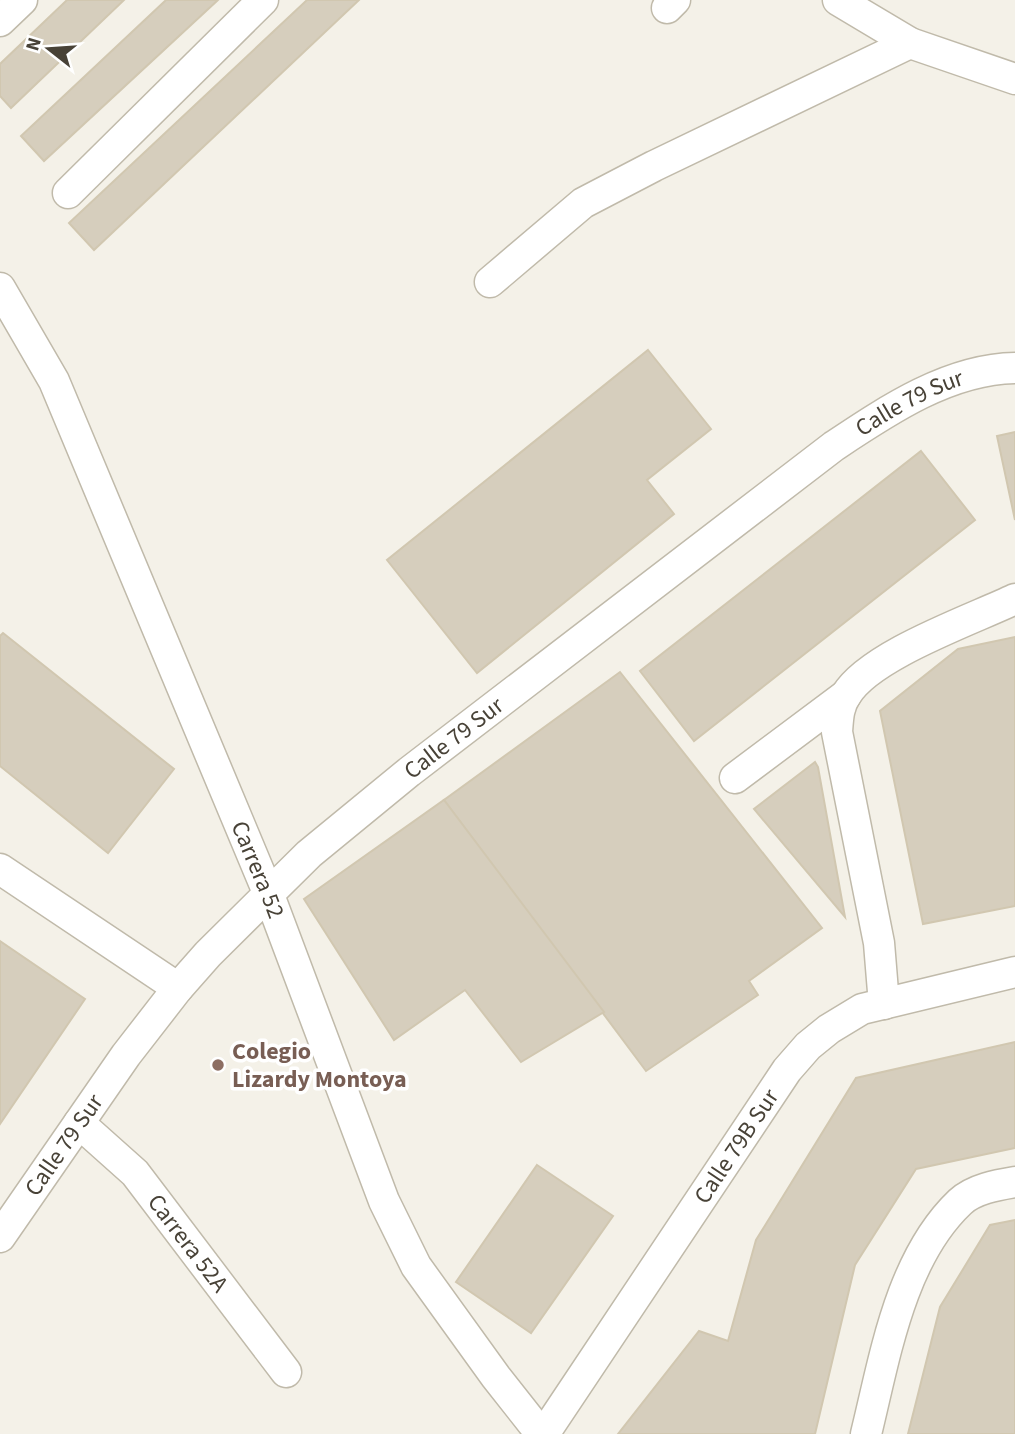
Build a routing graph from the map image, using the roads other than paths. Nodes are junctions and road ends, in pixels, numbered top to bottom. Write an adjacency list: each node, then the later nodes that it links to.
1 (22, 0): 4 (street)
2 (263, 0): 7 (street)
3 (838, 0): 5 (street)
4 (0, 21)
5 (910, 43): 6 (street); 8 (street)
6 (1015, 79)
7 (68, 193)
8 (490, 282)
9 (0, 288): 15 (street, Carrera 52)
10 (1015, 368): 15 (street, Calle 79 Sur)
11 (1015, 599): 12 (street)
12 (846, 695): 13 (street); 18 (street)
13 (735, 778)
14 (0, 869): 17 (street)
15 (269, 895): 17 (street, Calle 79 Sur); 23 (street, Carrera 52)
16 (1015, 972): 18 (street, Calle 79B Sur)
17 (178, 988): 19 (street, Calle 79 Sur)
18 (884, 1004): 23 (street, Calle 79B Sur)
19 (79, 1123): 21 (street, Calle 79 Sur); 22 (street, Carrera 52A)
20 (1015, 1182): 24 (street)
21 (0, 1237)
22 (286, 1372)
23 (543, 1434)
24 (866, 1434)

